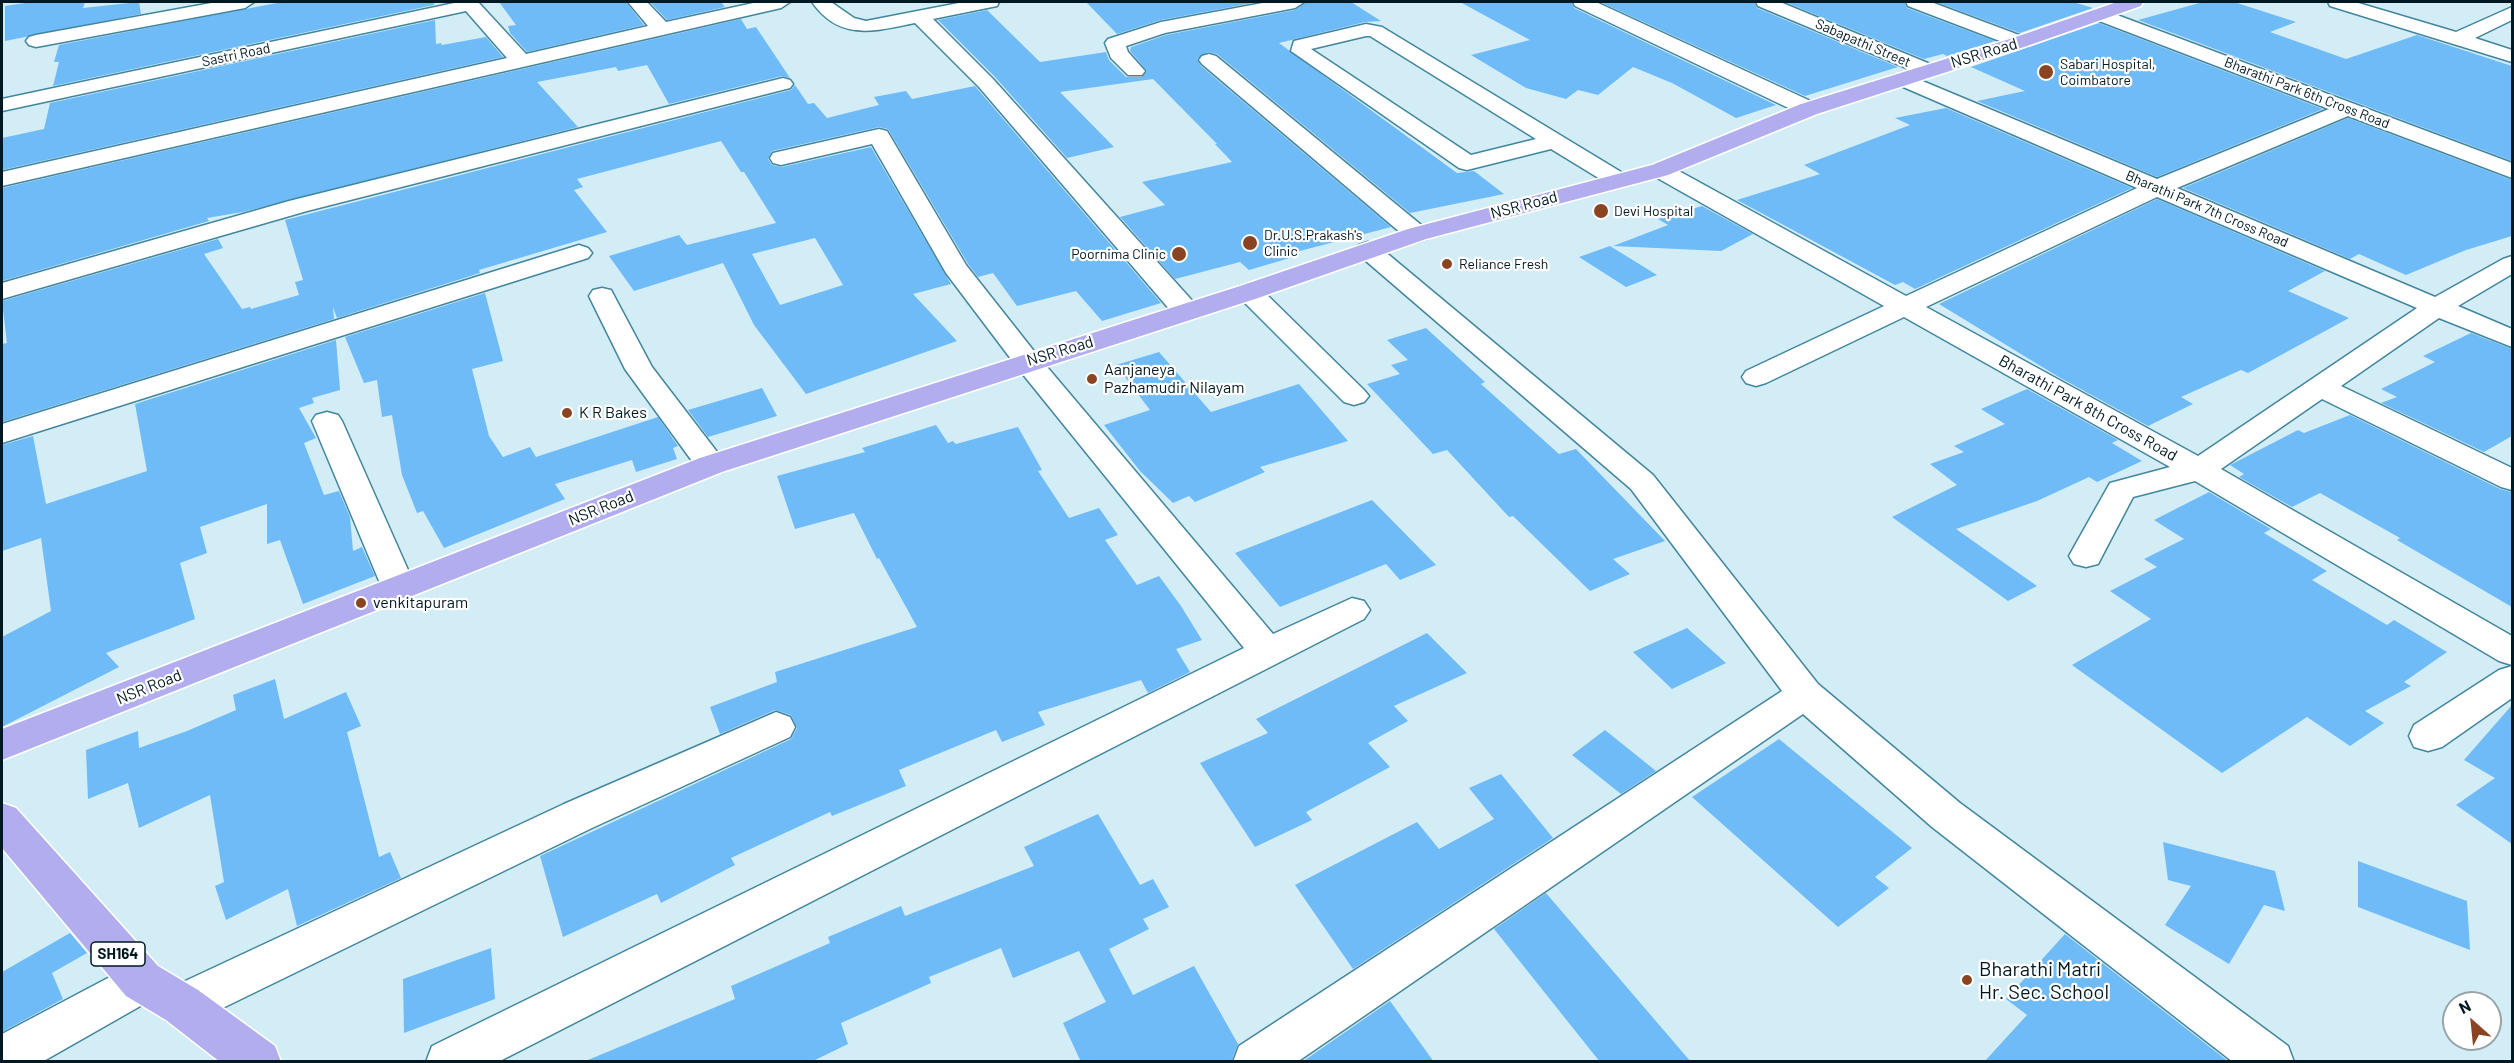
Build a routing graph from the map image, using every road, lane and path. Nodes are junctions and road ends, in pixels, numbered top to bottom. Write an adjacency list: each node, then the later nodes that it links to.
1 (245, 2): 12 (street)
2 (638, 2): 16 (street)
3 (781, 2): 16 (street)
4 (821, 2): 15 (street)
5 (990, 2): 15 (street)
6 (1295, 2): 24 (street)
7 (1582, 2): 28 (street)
8 (1765, 2): 23 (street, Sabapathi Street)
9 (1915, 2): 19 (street)
10 (2337, 2): 17 (street)
11 (469, 3): 21 (street); 27 (street, Sastri Road)
12 (207, 5): 18 (street)
13 (2110, 7): 19 (main road, NSR Road); 29 (street, Bharathi Park 6th Cross Road)
14 (2512, 13): 17 (street)
15 (920, 16): 46 (street)
16 (661, 29): 21 (street)
17 (2457, 39): 20 (street)
18 (36, 41)
19 (2020, 42): 23 (main road, NSR Road)
20 (2512, 56)
21 (520, 60): 34 (street)
22 (1209, 60): 37 (street)
23 (1928, 70): 25 (main road, NSR Road)
24 (1135, 71)
25 (1901, 79): 28 (main road, NSR Road); 36 (street, Bharathi Park 7th Cross Road)
26 (783, 84): 41 (street)
27 (2, 105)
28 (1809, 109): 32 (main road, NSR Road)
29 (2347, 109): 33 (street, Bharathi Park 6th Cross Road); 36 (street)
30 (1555, 141): 30 (street); 35 (street)
31 (781, 158): 48 (street)
32 (1660, 170): 35 (main road, NSR Road); 44 (street, Bharathi Park 8th Cross Road)
33 (2512, 171)
34 (2, 179)
35 (1618, 180): 37 (main road, NSR Road)
36 (2156, 188): 44 (street); 45 (street, Bharathi Park 7th Cross Road)
37 (1417, 234): 38 (main road, NSR Road)
38 (1368, 249): 42 (main road, NSR Road); 63 (street)
39 (579, 253): 53 (street)
40 (2512, 264): 45 (street)
41 (2, 291)
42 (1250, 292): 46 (main road, NSR Road); 51 (street)
43 (602, 296): 54 (street)
44 (1906, 305): 49 (street); 55 (street, Bharathi Park 8th Cross Road)
45 (2438, 306): 47 (street, Bharathi Park 7th Cross Road); 50 (street)
46 (1186, 311): 48 (main road, NSR Road)
47 (2512, 339)
48 (1027, 361): 54 (main road, NSR Road); 60 (street)
49 (1756, 377)
50 (2318, 386): 55 (street); 56 (street)
51 (1354, 396)
52 (327, 421): 58 (street)
53 (2, 434)
54 (711, 465): 58 (main road, NSR Road)
55 (2199, 470): 57 (street); 61 (street, Bharathi Park 8th Cross Road)
56 (2512, 480)
57 (2086, 556)
58 (399, 588): 66 (main road, NSR Road)
59 (1352, 610): 60 (street)
60 (1268, 651): 72 (street)
61 (2512, 652)
62 (2512, 680): 65 (street)
63 (1805, 694): 73 (street); 74 (street)
64 (776, 727): 69 (street)
65 (2428, 736)
66 (2, 745)
67 (2, 820): 68 (main road, SH164)
68 (142, 981): 69 (main road, SH164); 70 (street)
69 (182, 1005): 71 (main road, SH164)
70 (2, 1059)
71 (258, 1062)
72 (449, 1062)
73 (1256, 1062)
74 (2271, 1062)

